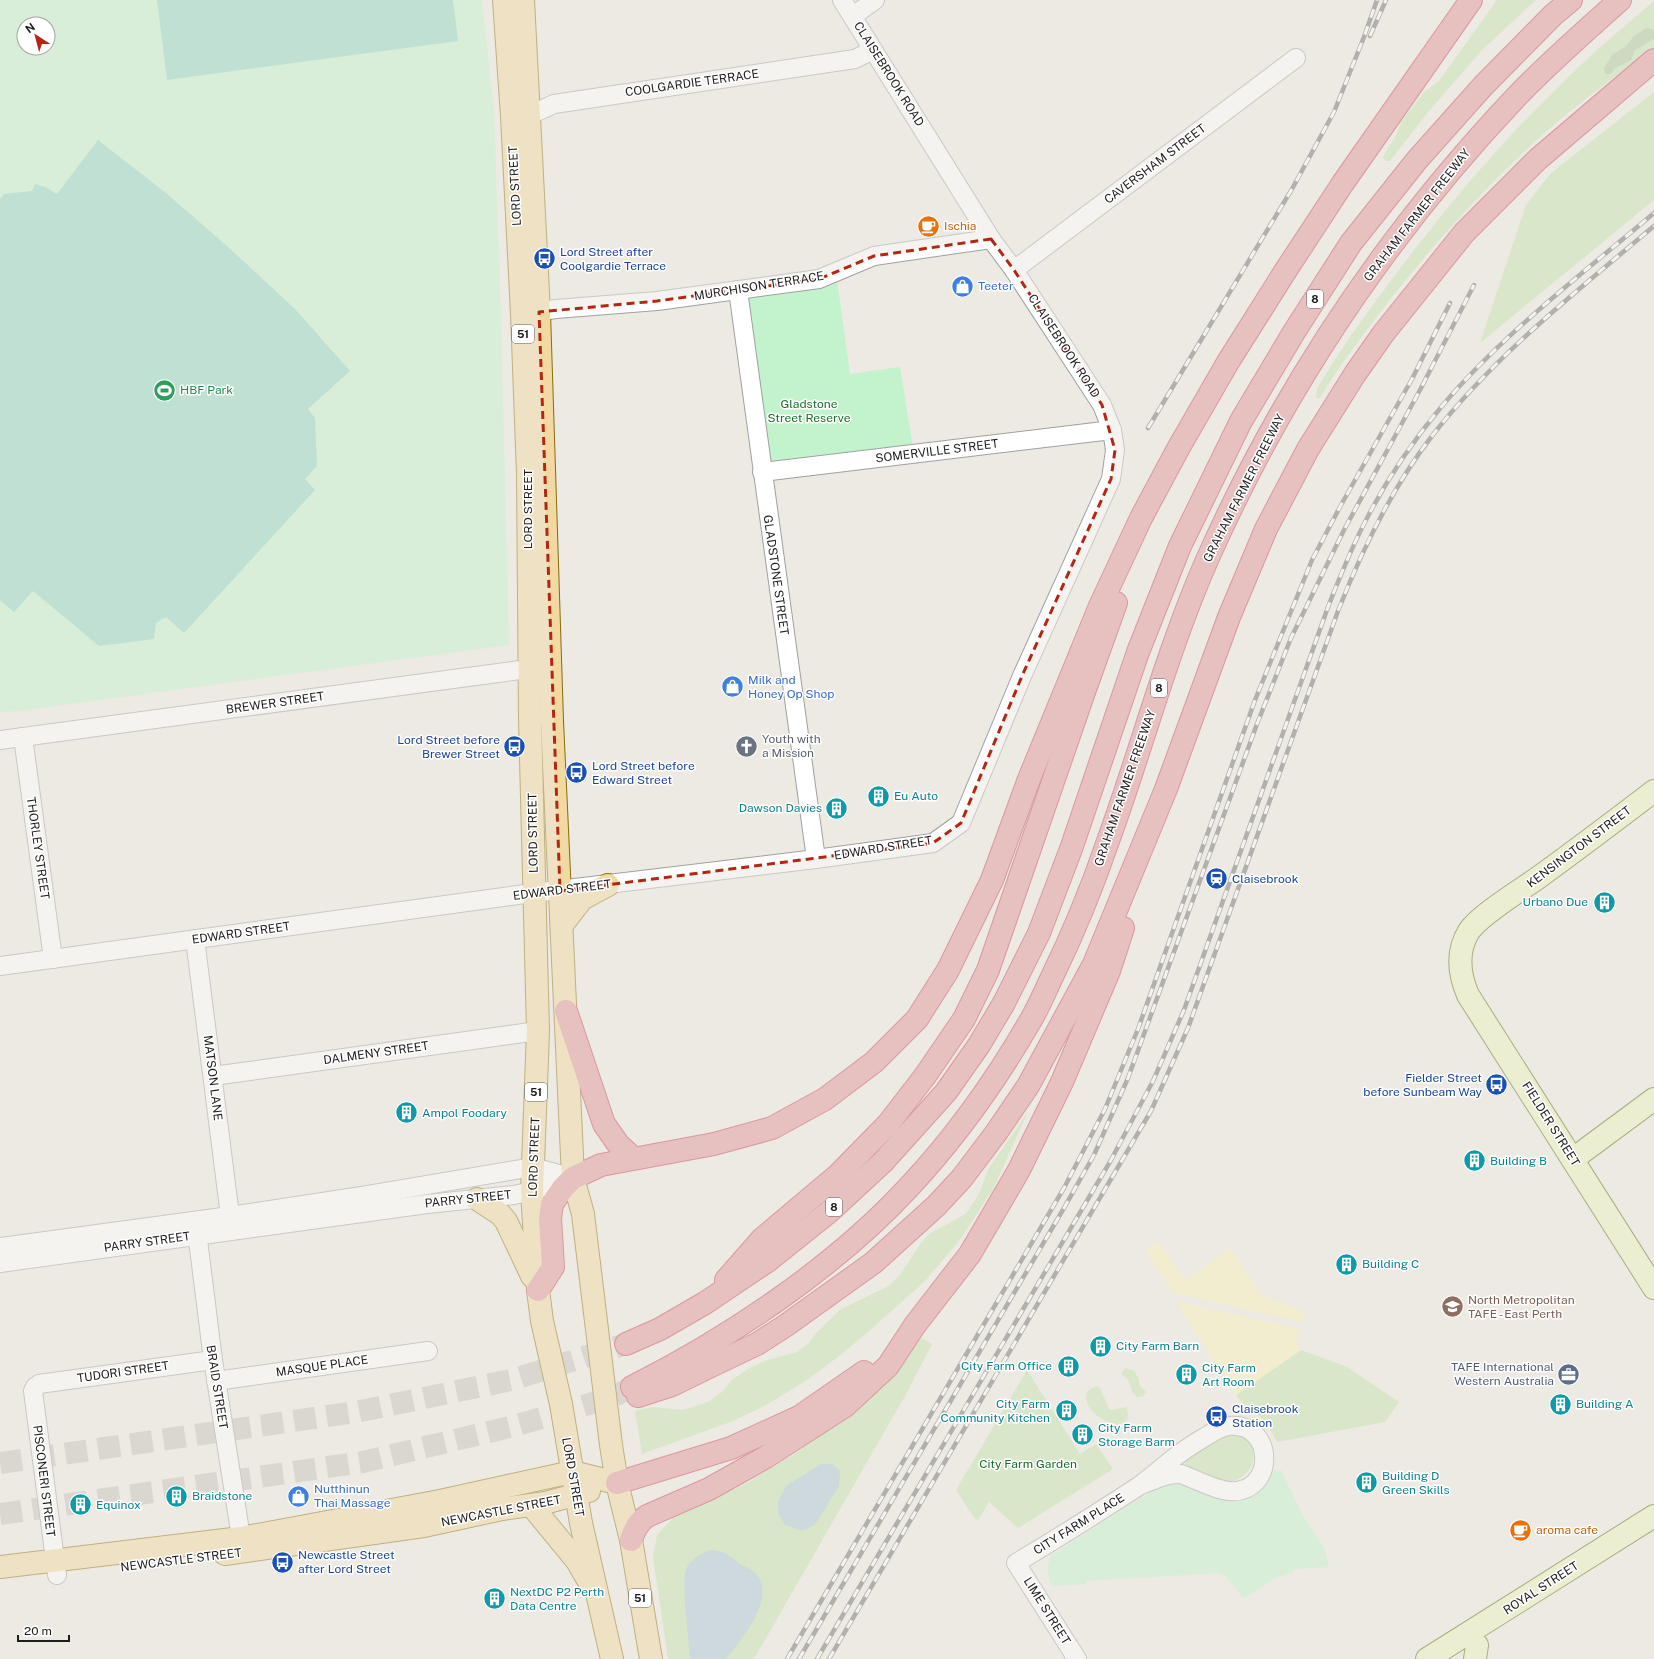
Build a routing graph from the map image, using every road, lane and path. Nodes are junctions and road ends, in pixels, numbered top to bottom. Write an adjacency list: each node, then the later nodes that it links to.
1 (504, 0): 14 (main road, LORD STREET / 51)
2 (523, 0): 14 (main road, LORD STREET / 51)
3 (842, 0): 9 (street, CLAISEBROOK ROAD)
4 (874, 0): 9 (street)
5 (1452, 0): 10 (highway)
6 (1471, 0): 10 (highway)
7 (1571, 0): 53 (highway, 8)
8 (1620, 0): 26 (highway, GRAHAM FARMER FREEWAY / 8)
9 (853, 16): 11 (street, CLAISEBROOK ROAD)
10 (1446, 36): 20 (highway)
11 (873, 50): 14 (street, COOLGARDIE TERRACE); 15 (street, CLAISEBROOK ROAD)
12 (1296, 58): 16 (street, CAVERSHAM STREET)
13 (1654, 60): 26 (highway)
14 (521, 115): 18 (main road, LORD STREET / 51)
15 (991, 239): 16 (street, CLAISEBROOK ROAD); 17 (street, MURCHISON TERRACE)
16 (1014, 270): 19 (street, CLAISEBROOK ROAD)
17 (738, 290): 18 (street, MURCHISON TERRACE); 21 (street, GLADSTONE STREET)
18 (530, 313): 22 (main road, LORD STREET / 51)
19 (1112, 430): 21 (street, SOMERVILLE STREET); 23 (street, CLAISEBROOK ROAD)
20 (1179, 447): 41 (highway); 53 (highway)
21 (762, 472): 28 (street, GLADSTONE STREET)
22 (540, 667): 24 (street, BREWER STREET); 30 (main road, LORD STREET / 51); 31 (main road, LORD STREET / 51)
23 (1022, 676): 28 (street, EDWARD STREET)
24 (23, 737): 25 (street, BREWER STREET); 35 (street, THORLEY STREET)
25 (0, 740)
26 (1166, 789): 54 (highway)
27 (1654, 791): 34 (street, KENSINGTON STREET)
28 (816, 859): 29 (street, EDWARD STREET)
29 (608, 884): 30 (street, EDWARD STREET); 32 (main road)
30 (560, 891): 31 (street, EDWARD STREET); 32 (main road, LORD STREET / 51)
31 (534, 894): 33 (street, EDWARD STREET); 38 (main road, LORD STREET / 51)
32 (562, 925): 37 (main road, LORD STREET / 51)
33 (195, 939): 35 (street, EDWARD STREET); 39 (street, MATSON LANE)
34 (1460, 956): 42 (street, FIELDER STREET)
35 (53, 959): 36 (street, EDWARD STREET)
36 (0, 966)
37 (566, 1011): 41 (highway); 44 (main road, LORD STREET / 51)
38 (538, 1031): 39 (street, DALMENY STREET); 43 (main road, LORD STREET / 51)
39 (213, 1076): 47 (street, MATSON LANE)
40 (1654, 1099): 42 (street)
41 (633, 1158): 44 (highway)
42 (1573, 1159): 51 (street, FIELDER STREET)
43 (533, 1167): 44 (street, PARRY STREET); 45 (main road, LORD STREET / 51); 47 (street, PARRY STREET)
44 (573, 1178): 45 (street, PARRY STREET); 52 (highway); 61 (main road, LORD STREET / 51)
45 (532, 1191): 46 (street, PARRY STREET); 52 (main road, LORD STREET / 51)
46 (477, 1199): 48 (street, PARRY STREET); 52 (main road)
47 (230, 1216): 48 (street, PARRY STREET)
48 (196, 1228): 49 (street, PARRY STREET); 50 (street, PARRY STREET); 57 (street, BRAID STREET)
49 (0, 1247)
50 (0, 1263)
51 (1654, 1288)
52 (538, 1290): 60 (main road, LORD STREET / 51)
53 (705, 1303): 55 (highway, 8)
54 (915, 1325): 61 (highway); 67 (highway)
55 (626, 1344)
56 (428, 1351): 58 (street, MASQUE PLACE)
57 (213, 1360): 58 (street, BRAID STREET); 59 (street, TUDORI STREET)
58 (216, 1381): 68 (street, BRAID STREET)
59 (35, 1387): 71 (street, PISCONERI STREET)
60 (572, 1472): 61 (main road, NEWCASTLE STREET); 63 (main road, LORD STREET / 51); 68 (main road, NEWCASTLE STREET)
61 (617, 1483): 63 (main road, NEWCASTLE STREET); 67 (main road, LORD STREET / 51)
62 (1141, 1485): 62 (street, CITY FARM PLACE); 69 (street, CITY FARM PLACE)
63 (575, 1495): 64 (main road, NEWCASTLE STREET); 73 (main road, LORD STREET / 51)
64 (531, 1505): 68 (main road, NEWCASTLE STREET); 73 (main road)
65 (1654, 1516): 75 (street, ROYAL STREET)
66 (1654, 1532): 74 (street, ROYAL STREET)
67 (631, 1540): 77 (main road, LORD STREET / 51)
68 (242, 1545): 71 (main road, NEWCASTLE STREET)
69 (1016, 1563): 78 (street, LIME STREET)
70 (0, 1567): 71 (main road, NEWCASTLE STREET)
71 (56, 1567): 72 (main road, NEWCASTLE STREET)
72 (0, 1582)
73 (597, 1593): 76 (main road, LORD STREET / 51)
74 (1476, 1652): 75 (street, ROYAL STREET)
75 (1438, 1658)
76 (612, 1659)
77 (651, 1659)
78 (1076, 1659)

